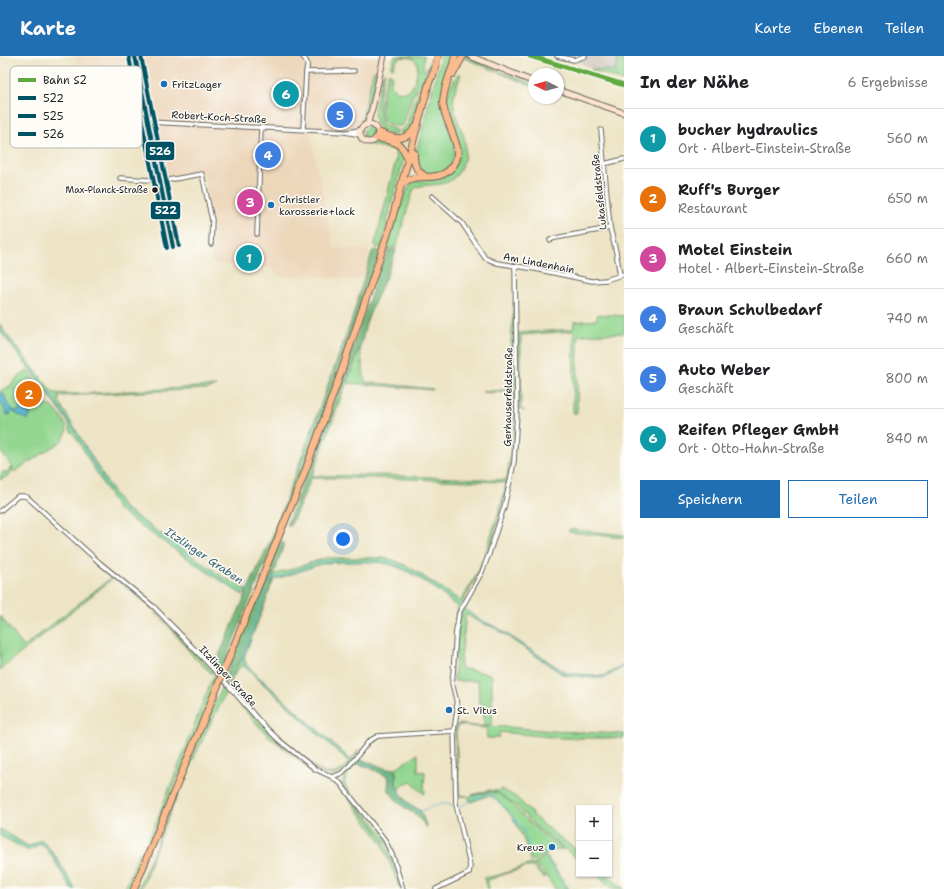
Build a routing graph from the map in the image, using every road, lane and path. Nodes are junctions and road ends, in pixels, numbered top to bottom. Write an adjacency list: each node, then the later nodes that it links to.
1 (135, 56): 10 (street)
2 (302, 56): 12 (street)
3 (384, 56): 18 (main road)
4 (438, 56): 13 (main road)
5 (455, 56): 14 (main road)
6 (463, 56): 14 (main road)
7 (470, 56): 15 (main road)
8 (557, 56): 9 (street)
9 (585, 56)
10 (137, 66)
11 (354, 71): 12 (street)
12 (306, 72): 26 (street)
13 (433, 73): 22 (main road); 30 (main road)
14 (450, 78): 34 (main road)
15 (528, 80)
16 (142, 90): 21 (street)
17 (564, 92): 19 (main road)
18 (372, 109): 23 (main road); 24 (main road)
19 (624, 113)
20 (142, 121): 21 (street, Robert-Koch-Straße)
21 (149, 122): 25 (street, Robert-Koch-Straße); 36 (street)
22 (418, 123): 29 (main road); 32 (main road)
23 (367, 125): 24 (main road); 28 (main road)
24 (374, 126): 29 (main road)
25 (261, 127): 26 (street, Robert-Koch-Straße); 41 (street)
26 (303, 129): 28 (street, Robert-Koch-Straße)
27 (602, 130): 33 (street, Lukasfeldstraße)
28 (361, 133): 29 (main road)
29 (377, 135): 32 (main road)
30 (414, 153): 34 (main road); 37 (main road)
31 (624, 159): 33 (street)
32 (407, 162): 40 (main road)
33 (604, 164): 39 (street, Lukasfeldstraße)
34 (425, 176): 37 (main road)
35 (120, 178): 36 (street)
36 (159, 180): 43 (street); 44 (street)
37 (405, 182): 40 (main road)
38 (432, 196): 45 (street, Am Lindenhain)
39 (610, 228): 42 (street); 46 (street, Lukasfeldstraße)
40 (389, 230): 52 (main road, bridge)
41 (257, 234)
42 (550, 240)
43 (211, 244)
44 (173, 247)
45 (515, 267): 46 (street, Am Lindenhain); 48 (street, Gerhauserfeldstraße)
46 (622, 275)
47 (0, 511): 50 (street, Itzlinger Straße)
48 (454, 731): 49 (street); 54 (street, Gerhauserfeldstraße)
49 (342, 774): 50 (street); 51 (street)
50 (332, 777): 51 (street, Itzlinger Straße)
51 (340, 783): 53 (street, Itzlinger Straße)
52 (134, 889)
53 (403, 889)
54 (436, 889)

